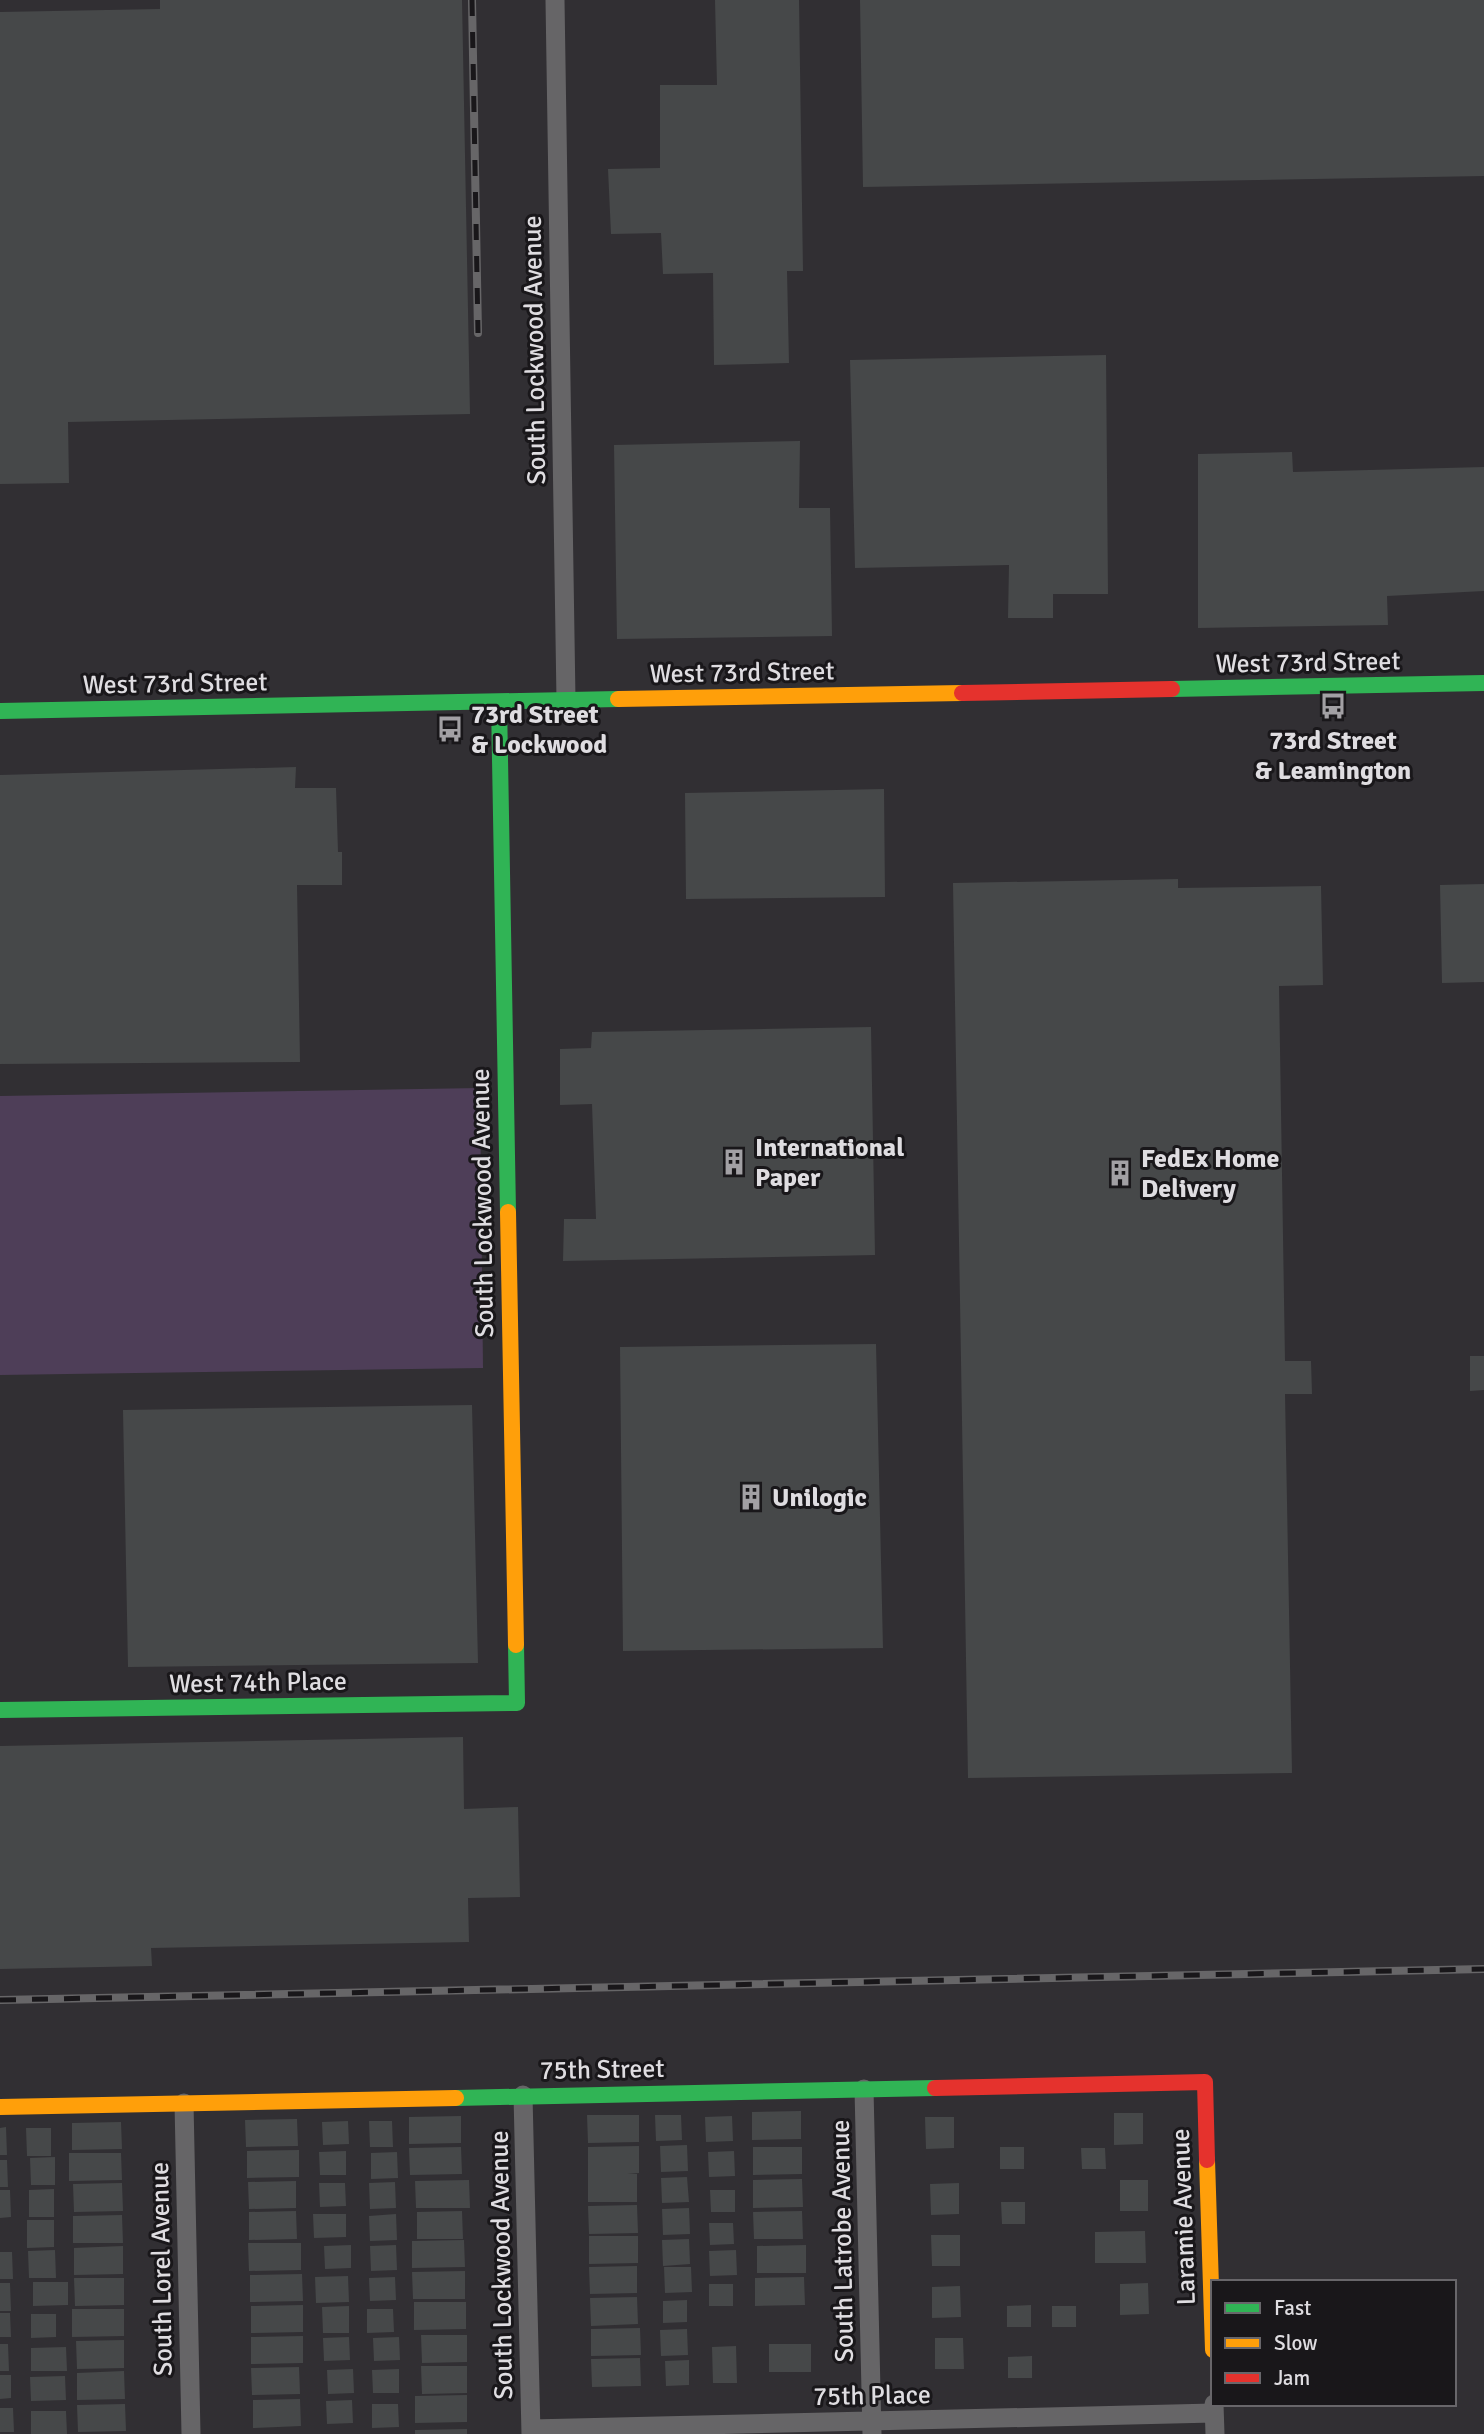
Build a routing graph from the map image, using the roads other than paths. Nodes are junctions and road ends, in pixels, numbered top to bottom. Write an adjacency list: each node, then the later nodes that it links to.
1 (555, 0): 3 (street, South Lockwood Avenue)
2 (1484, 683): 3 (street, West 73rd Street)
3 (566, 700): 4 (street, West 73rd Street)
4 (499, 702): 5 (street, West 73rd Street); 6 (street, South Lockwood Avenue)
5 (0, 711)
6 (517, 1703): 7 (street, West 74th Place)
7 (0, 1710)
8 (1205, 2082): 9 (street, 75th Street); 13 (street, Laramie Avenue)
9 (864, 2089): 10 (street, 75th Street); 15 (street, South Latrobe Avenue)
10 (523, 2095): 11 (street, 75th Street); 16 (street, South Lockwood Avenue)
11 (184, 2103): 12 (street, 75th Street); 17 (street, South Lorel Avenue)
12 (0, 2107)
13 (1211, 2283)
14 (1214, 2409): 15 (street, 75th Place); 18 (street)
15 (872, 2428): 16 (street, 75th Place)
16 (531, 2431)
17 (191, 2434)
18 (1215, 2434)

